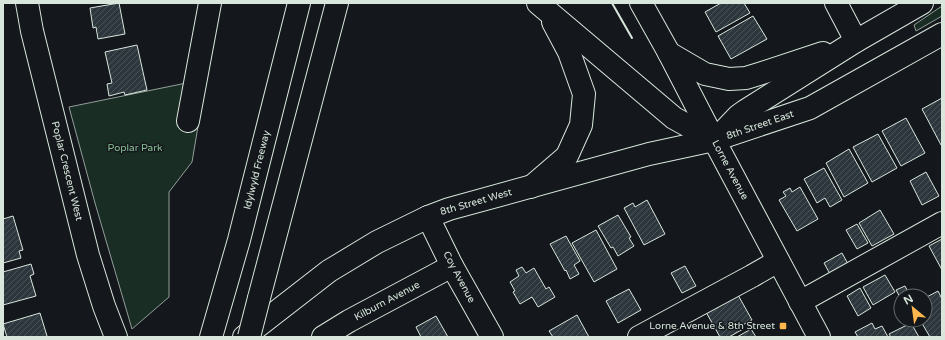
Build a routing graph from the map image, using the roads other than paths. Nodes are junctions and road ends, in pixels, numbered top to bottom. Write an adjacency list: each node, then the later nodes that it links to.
1 (27, 3): 21 (main road, Poplar Crescent West)
2 (210, 3): 12 (main road)
3 (299, 3): 22 (main road, Idylwyld Freeway)
4 (337, 3): 24 (main road, bridge)
5 (641, 3): 11 (main road, Lorne Avenue)
6 (836, 3): 10 (main road)
7 (922, 3): 10 (main road, 8th Street East)
8 (543, 8): 13 (main road); 14 (main road)
9 (942, 34): 13 (main road, 8th Street East)
10 (856, 41): 11 (main road); 13 (main road, 8th Street East)
11 (669, 52): 13 (main road, Lorne Avenue)
12 (188, 121)
13 (714, 140): 14 (main road, 8th Street West); 17 (main road, Lorne Avenue)
14 (531, 187): 15 (main road, 8th Street West)
15 (428, 217): 18 (main road, Coy Avenue); 23 (main road, 8th Street West)
16 (942, 223): 19 (main road)
17 (778, 261): 19 (main road, Lorne Avenue); 20 (main road)
18 (452, 266): 25 (main road, Kilburn Avenue); 26 (main road, Coy Avenue)
19 (800, 302): 27 (main road, Lorne Avenue)
20 (650, 334)
21 (116, 337)
22 (211, 337)
23 (244, 337)
24 (249, 337)
25 (323, 337)
26 (492, 337)
27 (819, 337)

